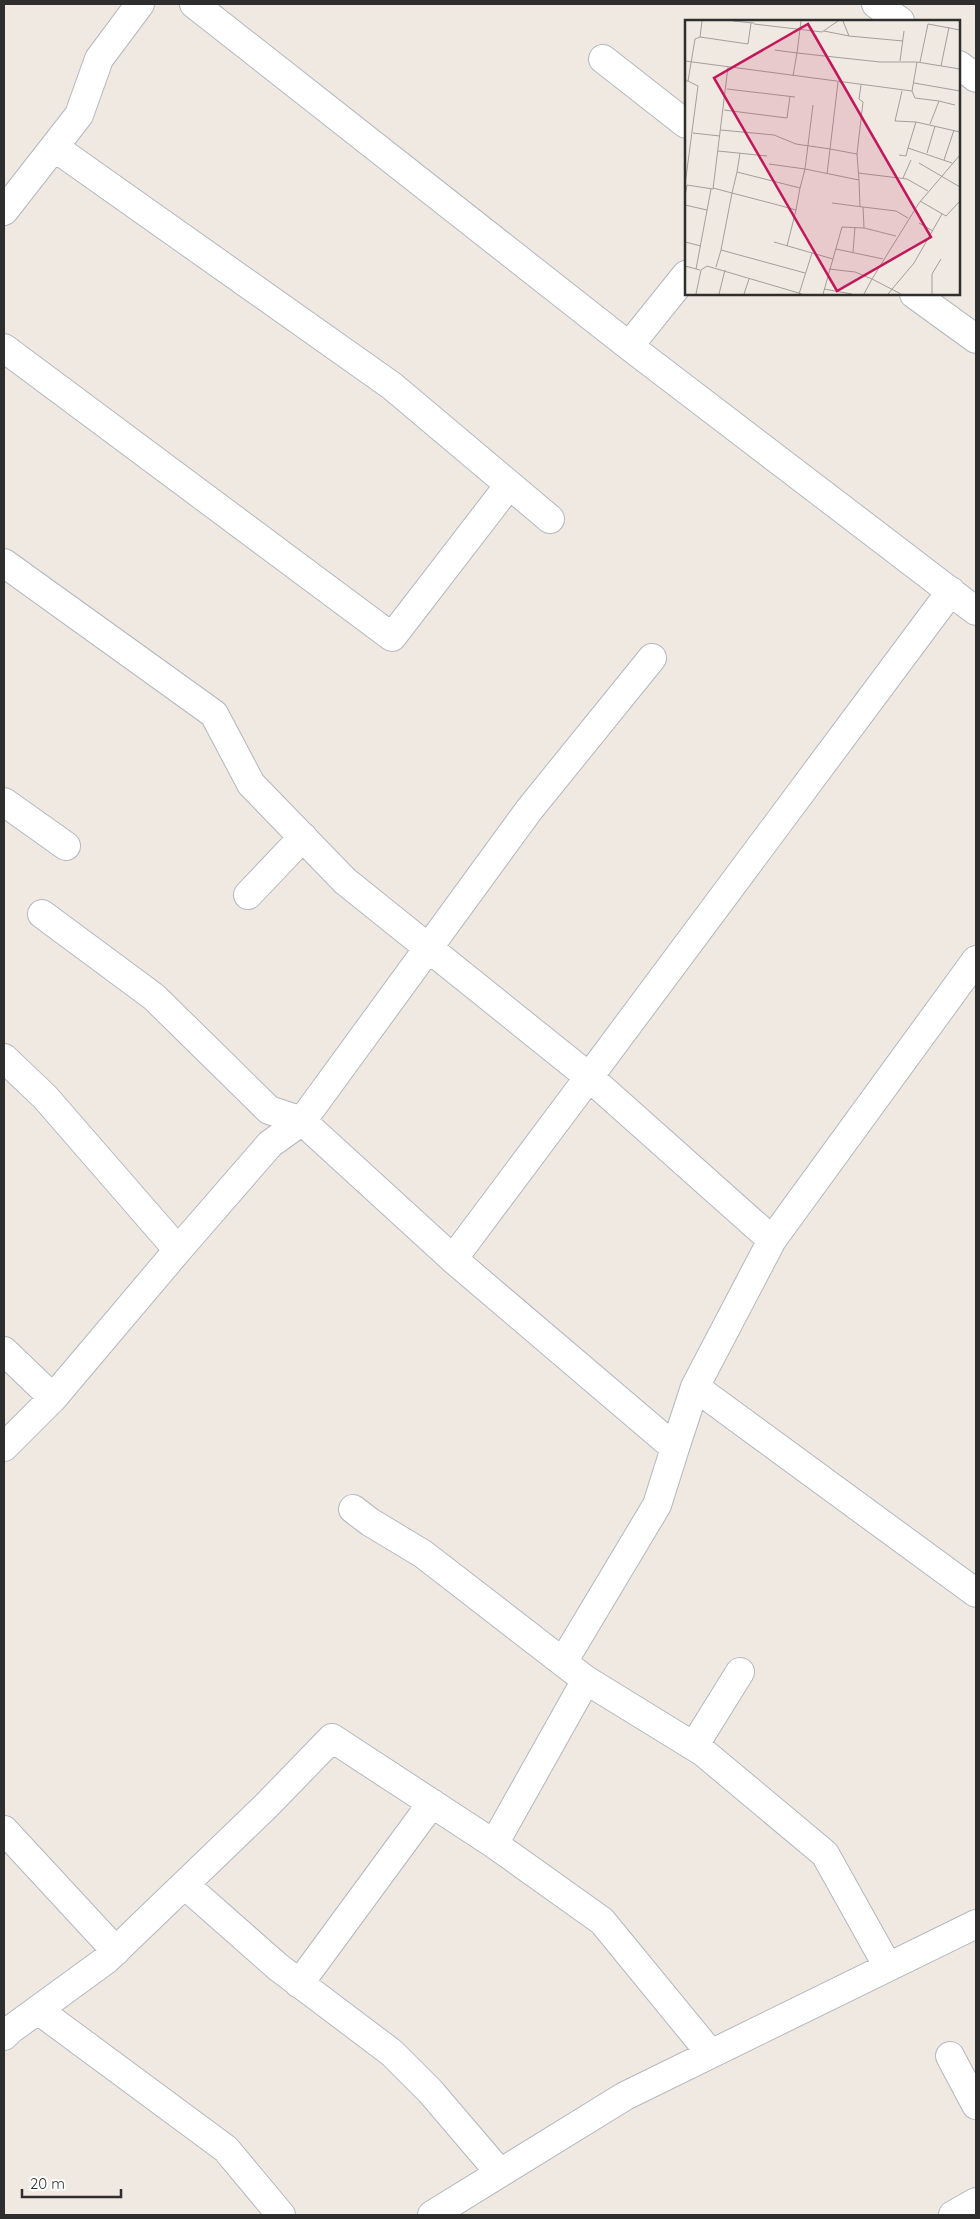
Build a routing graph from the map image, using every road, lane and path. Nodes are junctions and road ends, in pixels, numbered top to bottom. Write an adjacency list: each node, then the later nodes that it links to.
1 (140, 4): 7 (street)
2 (194, 4): 12 (street)
3 (603, 59): 6 (street)
4 (960, 66): 5 (street)
5 (976, 78)
6 (685, 123)
7 (54, 147): 8 (street); 14 (street)
8 (4, 211)
9 (685, 276): 12 (street)
10 (915, 295): 11 (street)
11 (976, 339)
12 (629, 346): 17 (street)
13 (4, 348): 14 (street)
14 (508, 485): 15 (street)
15 (550, 519)
16 (4, 563): 21 (street)
17 (951, 591): 18 (street); 28 (street)
18 (976, 611)
19 (652, 658): 25 (street)
20 (4, 802): 22 (street)
21 (303, 837): 23 (street); 25 (street)
22 (66, 846)
23 (248, 895)
24 (42, 914): 29 (street)
25 (428, 950): 28 (street); 29 (street)
26 (976, 960): 30 (street)
27 (4, 1058): 31 (street)
28 (589, 1077): 30 (street); 32 (street)
29 (302, 1121): 31 (street); 32 (street)
30 (772, 1240): 34 (street)
31 (178, 1250): 35 (street)
32 (454, 1259): 37 (street)
33 (4, 1351): 35 (street)
34 (695, 1387): 37 (street); 39 (street)
35 (53, 1398): 36 (street)
36 (4, 1447)
37 (675, 1448): 40 (street)
38 (353, 1508): 40 (street)
39 (976, 1592)
40 (563, 1662): 42 (street)
41 (740, 1672): 43 (street)
42 (586, 1680): 43 (street); 46 (street)
43 (694, 1746): 50 (street)
44 (432, 1803): 46 (street); 47 (street); 51 (street)
45 (4, 1830): 49 (street)
46 (494, 1844): 54 (street)
47 (185, 1885): 49 (street); 51 (street)
48 (976, 1924): 50 (street)
49 (116, 1951): 52 (street)
50 (888, 1967): 54 (street)
51 (300, 1984): 57 (street)
52 (38, 2010): 53 (street); 59 (street)
53 (4, 2036)
54 (711, 2054): 57 (street)
55 (950, 2056): 56 (street)
56 (976, 2105)
57 (500, 2173): 60 (street)
58 (976, 2202): 61 (street)
59 (281, 2215)
60 (432, 2215)
61 (952, 2215)

